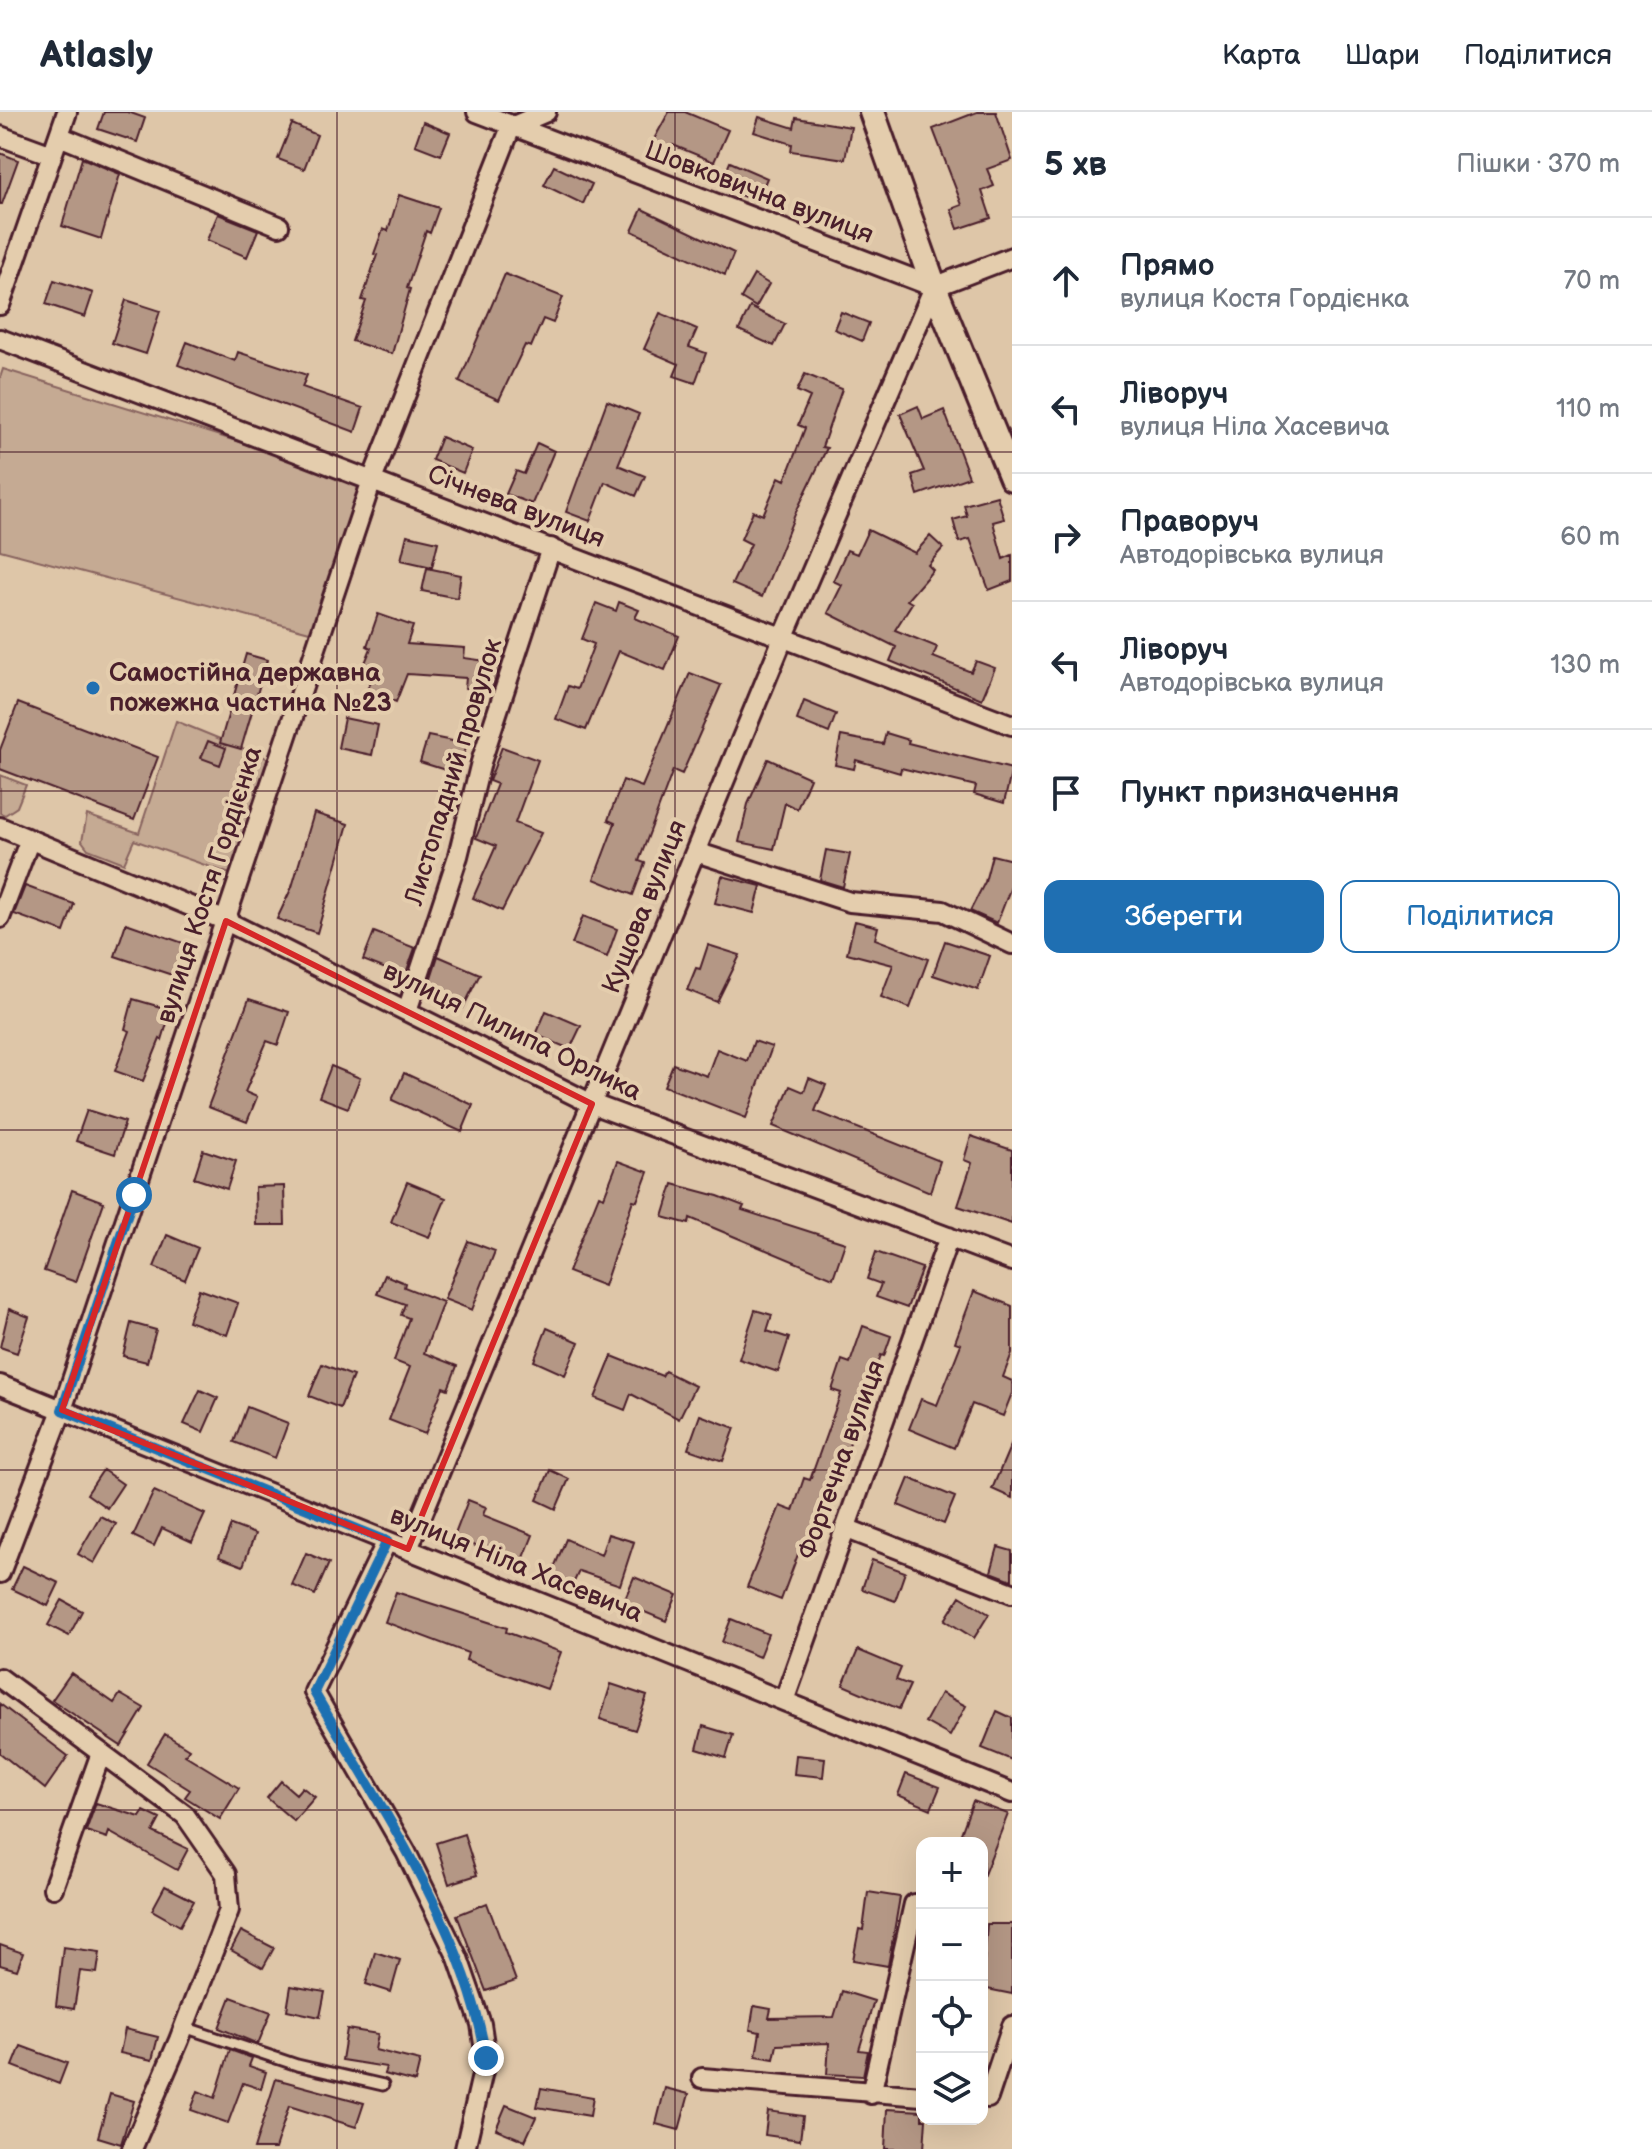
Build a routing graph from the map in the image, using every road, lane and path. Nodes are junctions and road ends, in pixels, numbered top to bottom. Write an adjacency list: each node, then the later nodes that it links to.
1 (67, 112): 7 (street)
2 (477, 112): 5 (street, Шовковична вулиця)
3 (546, 112): 5 (street)
4 (872, 112): 11 (street)
5 (511, 127): 11 (street, Шовковична вулиця); 15 (street, вулиця Костя Гордієнка)
6 (0, 136): 8 (street)
7 (59, 136): 8 (street); 9 (street)
8 (52, 155): 12 (street)
9 (279, 226)
10 (1012, 257): 11 (street)
11 (934, 287): 14 (street); 17 (street, Кущова вулиця)
12 (0, 305)
13 (0, 339): 15 (street, Січнева вулиця)
14 (1012, 478)
15 (372, 480): 16 (street, Січнева вулиця); 23 (street, вулиця Костя Гордієнка)
16 (551, 548): 17 (street, Січнева вулиця); 25 (street, Листопадний провулок)
17 (784, 636): 18 (street, Січнева вулиця); 21 (street, Кущова вулиця)
18 (1012, 725)
19 (0, 827): 20 (street, вулиця Пилипа Орлика)
20 (30, 839): 22 (street); 23 (street, вулиця Пилипа Орлика)
21 (696, 852): 24 (street); 26 (street, Кущова вулиця)
22 (0, 918)
23 (226, 921): 25 (street, вулиця Пилипа Орлика); 30 (street, вулиця Костя Гордієнка)
24 (1012, 944)
25 (407, 1011): 26 (street, вулиця Пилипа Орлика)
26 (592, 1104): 27 (street, вулиця Пилипа Орлика); 33 (street, Кущова вулиця)
27 (949, 1237): 28 (street, вулиця Пилипа Орлика); 31 (street, Фортечна вулиця)
28 (1012, 1261)
29 (0, 1385): 30 (street, вулиця Ніла Хасевича)
30 (62, 1410): 32 (street, вулиця Ніла Хасевича); 34 (street, вулиця Костя Гордієнка)
31 (845, 1528): 35 (street); 37 (street, Фортечна вулиця)
32 (387, 1541): 33 (street, вулиця Ніла Хасевича); 50 (street)
33 (408, 1549): 37 (street, вулиця Ніла Хасевича)
34 (0, 1573)
35 (1012, 1593)
36 (0, 1678): 38 (street)
37 (784, 1701): 39 (street, вулиця Ніла Хасевича)
38 (101, 1753): 40 (street); 42 (street)
39 (1012, 1793)
40 (53, 1888)
41 (914, 1904): 46 (street)
42 (184, 2027): 45 (lane); 49 (street)
43 (1010, 2038): 48 (street)
44 (702, 2078): 46 (street)
45 (383, 2085)
46 (871, 2094): 47 (street)
47 (916, 2096)
48 (988, 2098)
49 (132, 2149)
50 (465, 2149)

